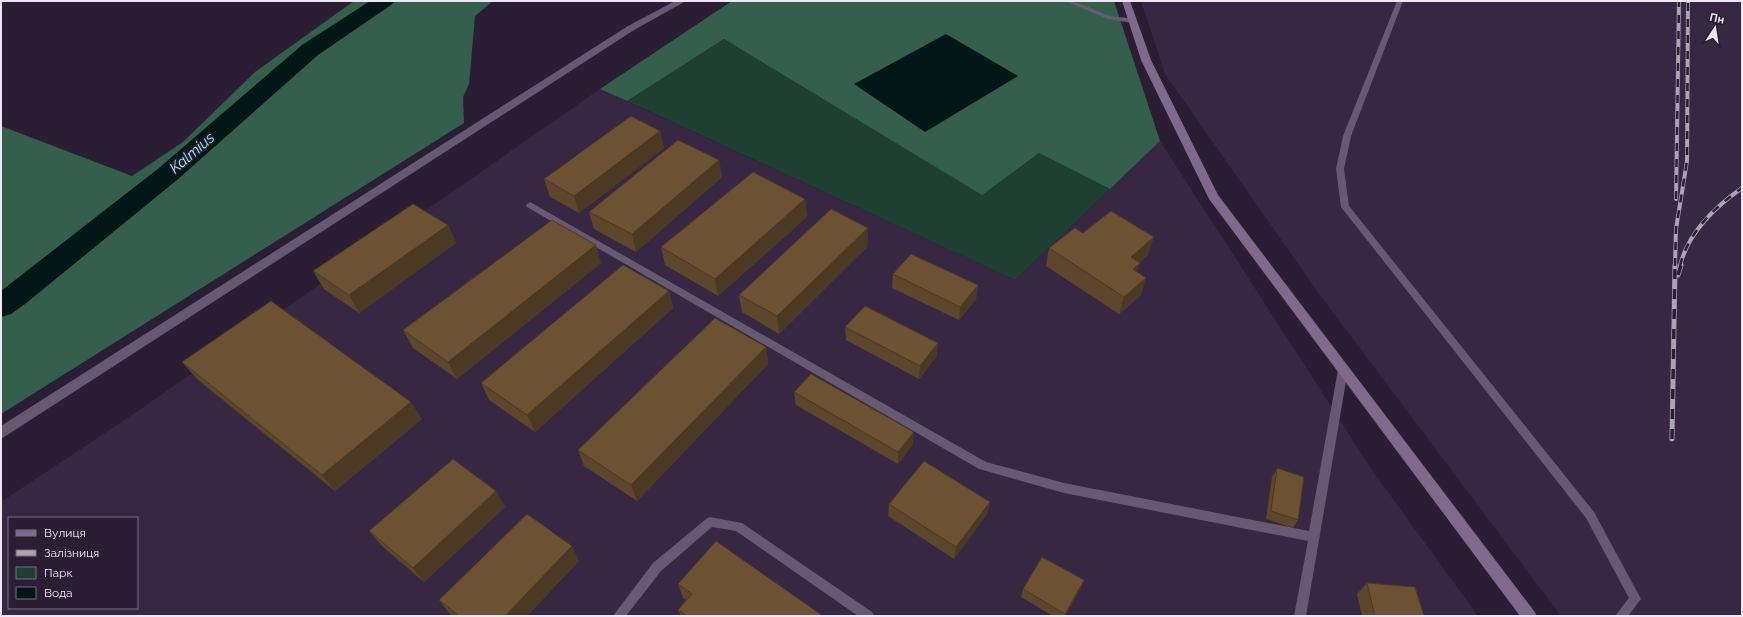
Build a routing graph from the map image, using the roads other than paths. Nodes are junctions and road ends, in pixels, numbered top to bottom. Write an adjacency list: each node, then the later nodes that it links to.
1 (682, 1): 8 (street)
2 (1068, 1): 5 (lane)
3 (1126, 1): 5 (main road)
4 (1400, 1): 14 (lane)
5 (1132, 21): 7 (main road)
6 (530, 205): 9 (lane)
7 (1343, 370): 9 (lane); 13 (main road)
8 (1, 433)
9 (1313, 537): 12 (lane)
10 (618, 616): 11 (lane)
11 (868, 616)
12 (1300, 616)
13 (1529, 616)
14 (1621, 616)

